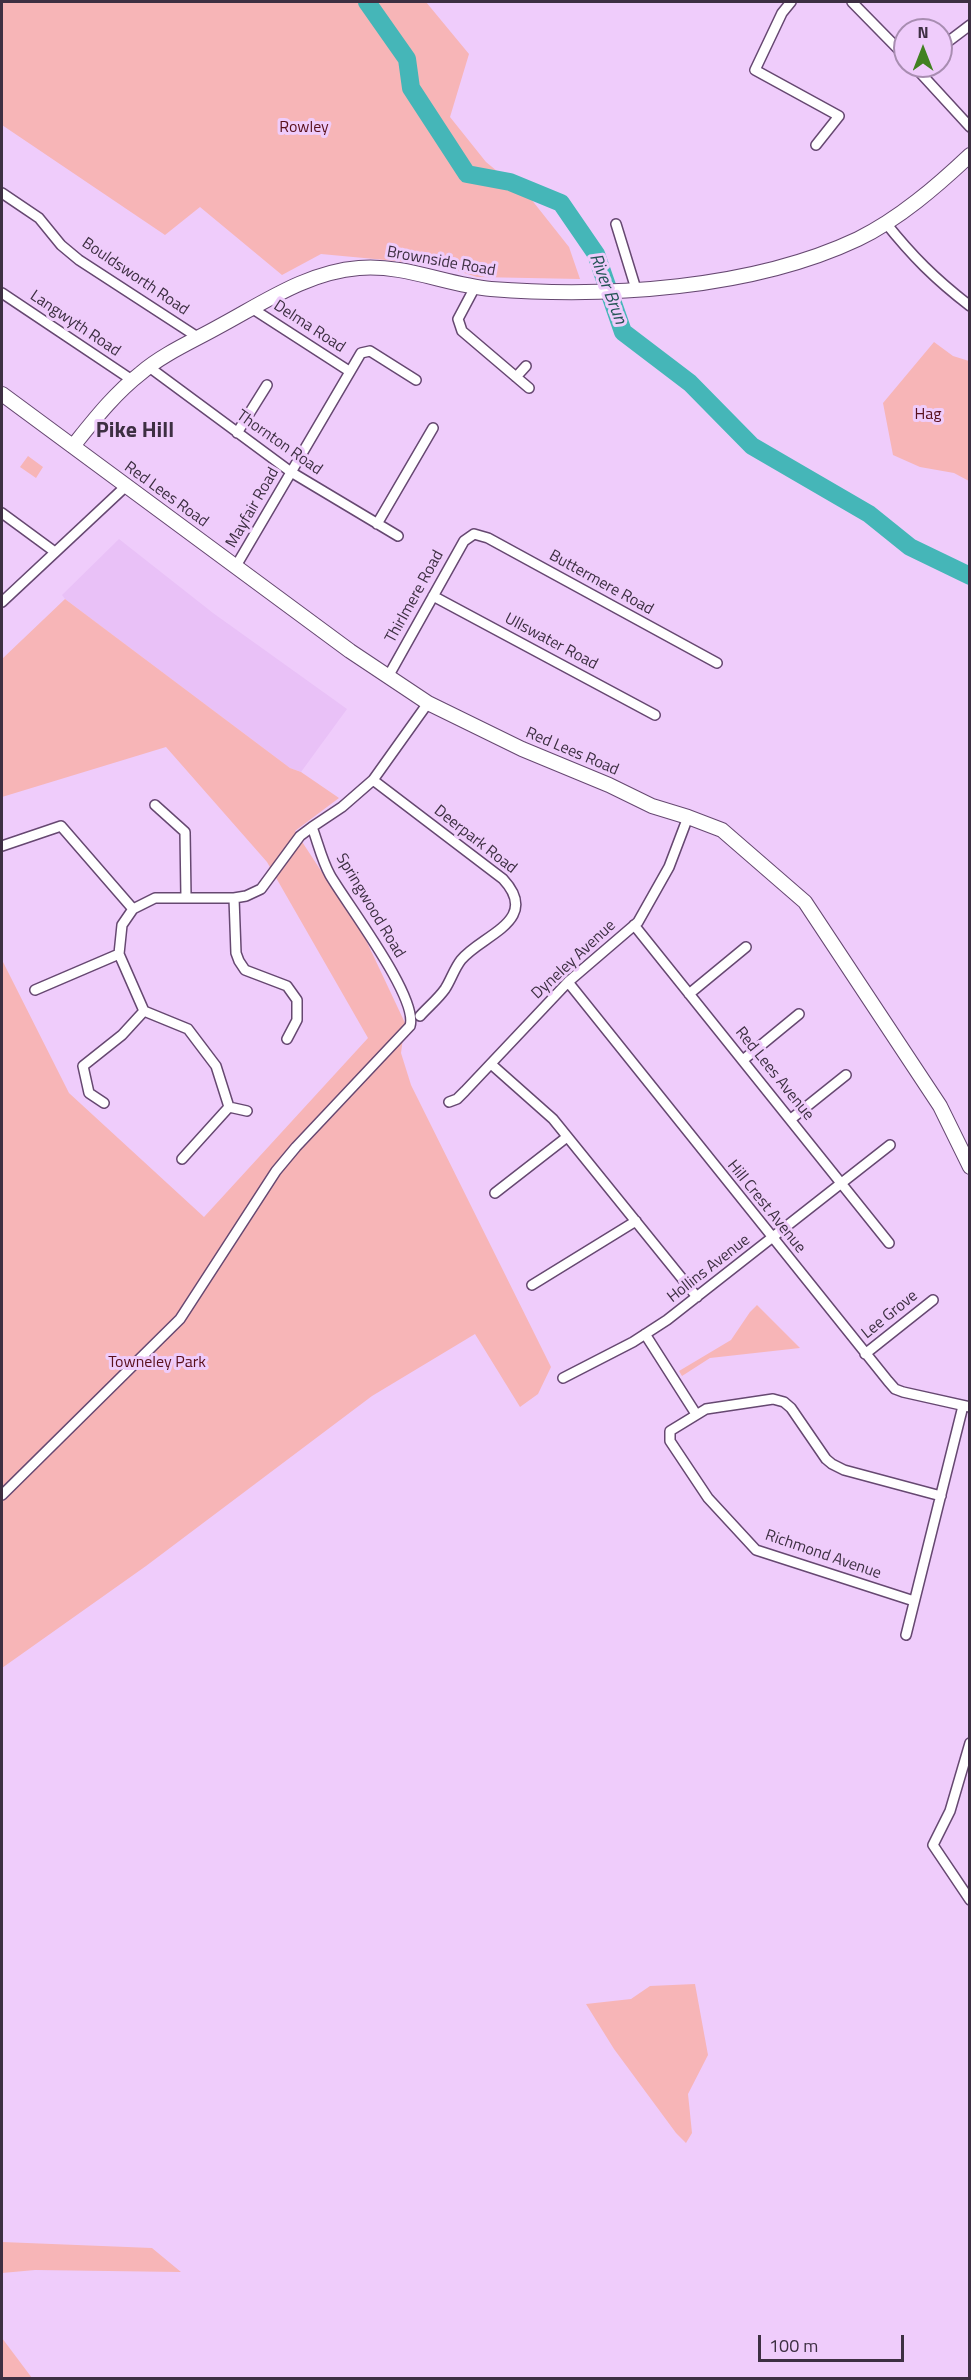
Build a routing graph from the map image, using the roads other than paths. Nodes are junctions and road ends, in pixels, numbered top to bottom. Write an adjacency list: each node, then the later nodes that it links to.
1 (790, 2): 8 (street)
2 (852, 2): 5 (street)
3 (969, 25): 4 (street)
4 (953, 38)
5 (893, 44)
6 (926, 78): 7 (street)
7 (969, 127)
8 (816, 145)
9 (969, 155): 11 (street, Brownside Road)
10 (2, 193): 18 (street, Bouldsworth Road)
11 (885, 222): 14 (street, Brownside Road); 16 (street)
12 (616, 224): 14 (street)
13 (475, 287): 14 (street, Brownside Road); 17 (street, Brownside Road); 22 (street)
14 (636, 290)
15 (2, 293): 23 (street, Langwyth Road)
16 (969, 306)
17 (253, 309): 18 (street, Brownside Road); 21 (street, Delma Road)
18 (199, 338): 20 (street, Brownside Road)
19 (526, 366): 22 (street)
20 (149, 367): 23 (street, Brownside Road); 29 (street, Thornton Road)
21 (349, 371): 24 (street, Mayfair Road); 31 (street, Mayfair Road)
22 (516, 377): 26 (street)
23 (132, 380): 30 (street, Brownside Road)
24 (416, 380)
25 (267, 385): 29 (street)
26 (529, 388)
27 (2, 394): 30 (street, Red Lees Road)
28 (433, 428): 34 (street)
29 (237, 433): 31 (street, Thornton Road)
30 (73, 446): 32 (street, Red Lees Road)
31 (291, 472): 34 (street, Thornton Road); 38 (street, Mayfair Road)
32 (125, 487): 37 (street); 38 (street, Red Lees Road)
33 (2, 513): 37 (street)
34 (377, 524): 35 (street, Thornton Road)
35 (398, 536)
36 (469, 536): 39 (street, Thirlmere Road); 41 (street, Buttermere Road)
37 (55, 552): 40 (street)
38 (236, 566): 42 (street, Red Lees Road)
39 (433, 596): 42 (street, Thirlmere Road); 44 (street, Ullswater Road)
40 (2, 602)
41 (717, 663)
42 (389, 675): 43 (street, Red Lees Road)
43 (428, 703): 45 (street); 47 (street, Red Lees Road)
44 (656, 715)
45 (373, 780): 48 (street); 61 (street, Deerpark Road)
46 (155, 805): 50 (street)
47 (688, 817): 53 (street, Dyneley Avenue); 74 (street, Red Lees Road)
48 (312, 827): 51 (street); 88 (street, Springwood Road)
49 (2, 846): 52 (street)
50 (186, 897): 51 (street); 52 (street)
51 (234, 898): 62 (street)
52 (133, 909): 55 (street)
53 (634, 925): 56 (street, Dyneley Avenue); 58 (street, Red Lees Avenue)
54 (746, 947): 58 (street)
55 (119, 954): 57 (street); 59 (street)
56 (568, 982): 64 (street, Dyneley Avenue); 78 (street, Hill Crest Avenue)
57 (35, 990)
58 (689, 994): 63 (street, Red Lees Avenue)
59 (144, 1011): 67 (street); 68 (street)
60 (800, 1014): 63 (street)
61 (420, 1016)
62 (287, 1039)
63 (743, 1060): 70 (street, Red Lees Avenue)
64 (491, 1064): 66 (street, Dyneley Avenue); 71 (street)
65 (846, 1076): 70 (street)
66 (448, 1102)
67 (104, 1103)
68 (229, 1107): 69 (street); 73 (street)
69 (247, 1111)
70 (791, 1119): 75 (street, Red Lees Avenue)
71 (567, 1137): 76 (street); 77 (street)
72 (890, 1145): 75 (street, Hollins Avenue)
73 (182, 1159)
74 (969, 1167)
75 (842, 1183): 78 (street, Hollins Avenue); 79 (street, Red Lees Avenue)
76 (495, 1193)
77 (636, 1221): 80 (street); 81 (street)
78 (772, 1238): 81 (street, Hollins Avenue); 84 (street, Hill Crest Avenue)
79 (889, 1243)
80 (532, 1285)
81 (697, 1297): 83 (street, Hollins Avenue)
82 (933, 1300): 84 (street, Lee Grove)
83 (645, 1334): 85 (street, Hollins Avenue); 87 (street)
84 (866, 1354): 86 (street, Hill Crest Avenue)
85 (563, 1378)
86 (966, 1407): 89 (street)
87 (696, 1414): 89 (street, Richmond Avenue); 90 (street, Richmond Avenue)
88 (2, 1495)
89 (941, 1496): 90 (street)
90 (914, 1601): 91 (street)
91 (906, 1635)
92 (969, 1743): 93 (street)
93 (958, 1779): 94 (street); 95 (street)
94 (969, 1782)
95 (969, 1900)

